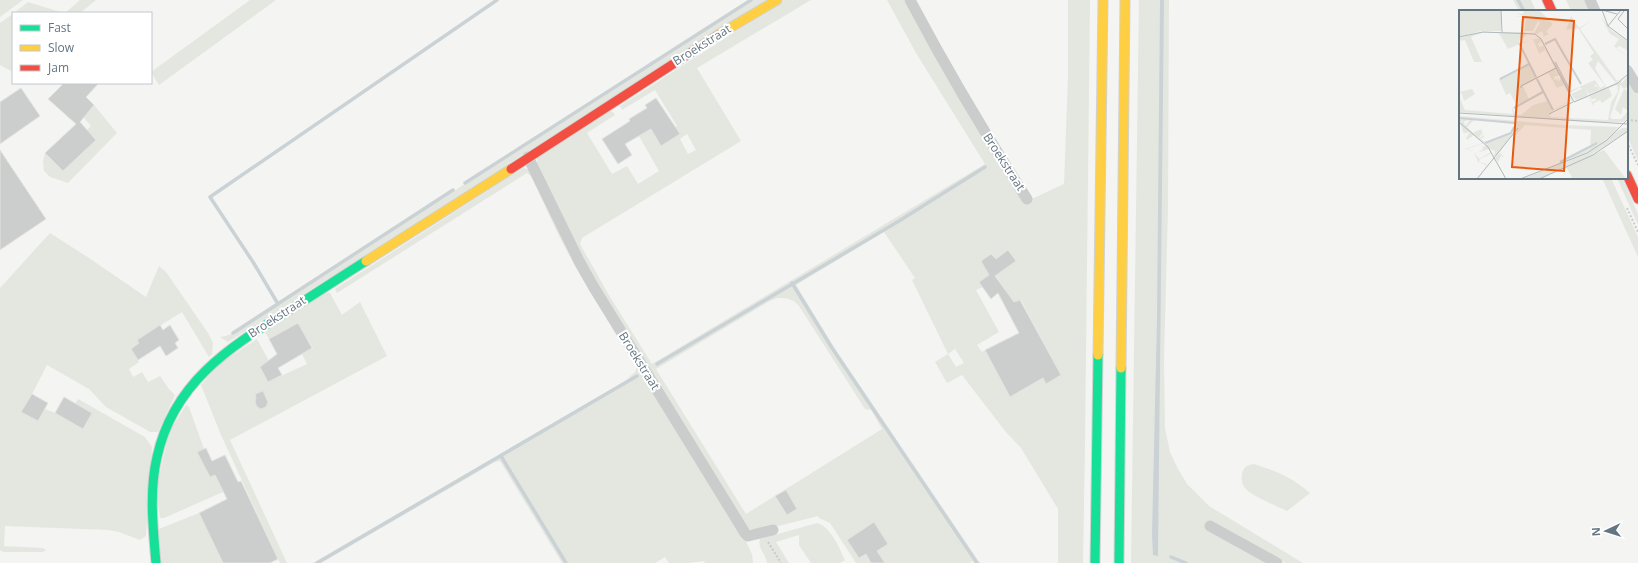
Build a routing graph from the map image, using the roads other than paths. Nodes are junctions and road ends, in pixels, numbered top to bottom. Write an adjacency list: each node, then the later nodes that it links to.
1 (777, 0): 11 (main road, Broekstraat)
2 (910, 0): 13 (street, Broekstraat)
3 (1103, 0): 18 (main road)
4 (1125, 0): 19 (main road)
5 (1547, 0): 7 (main road)
6 (1590, 0): 8 (street)
7 (1552, 10)
8 (1595, 10)
9 (1628, 72): 10 (street)
10 (1638, 88)
11 (528, 158): 16 (street, Broekstraat); 17 (main road, Broekstraat)
12 (1628, 177): 14 (main road)
13 (1027, 199)
14 (1638, 199)
15 (1210, 526): 20 (street)
16 (768, 532)
17 (156, 563)
18 (1095, 563)
19 (1119, 563)
20 (1276, 563)

